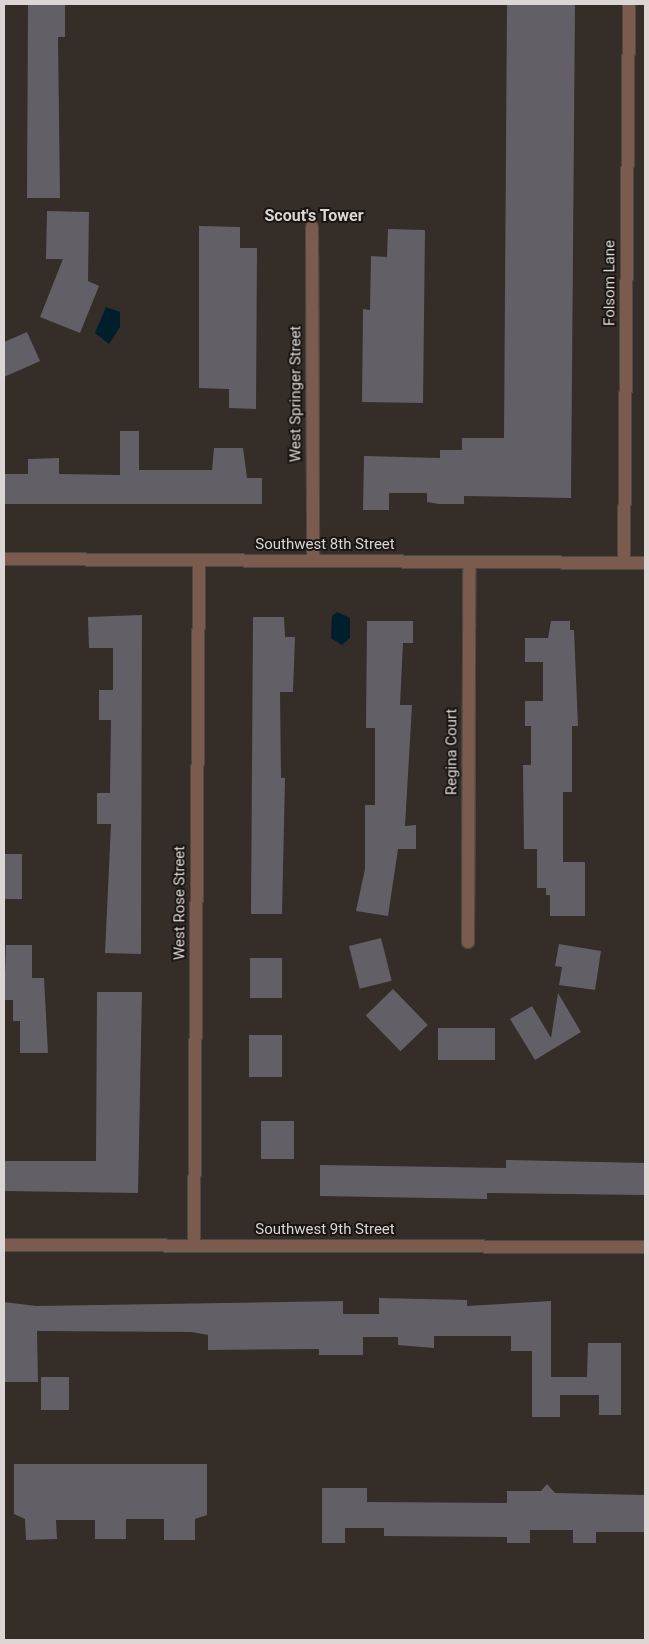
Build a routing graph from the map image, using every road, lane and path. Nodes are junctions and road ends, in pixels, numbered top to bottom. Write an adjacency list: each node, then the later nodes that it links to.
1 (629, 4): 7 (street, Folsom Lane)
2 (312, 227): 5 (street, West Springer Street)
3 (4, 560): 4 (street, Southwest 8th Street)
4 (199, 560): 5 (street, Southwest 8th Street); 11 (street, West Rose Street)
5 (313, 561): 6 (street, Southwest 8th Street)
6 (469, 562): 7 (street, Southwest 8th Street); 9 (street, Regina Court)
7 (624, 563): 8 (street, Southwest 8th Street)
8 (645, 563)
9 (468, 942)
10 (4, 1245): 11 (street, Southwest 9th Street)
11 (194, 1246): 12 (street, Southwest 9th Street)
12 (645, 1248)

